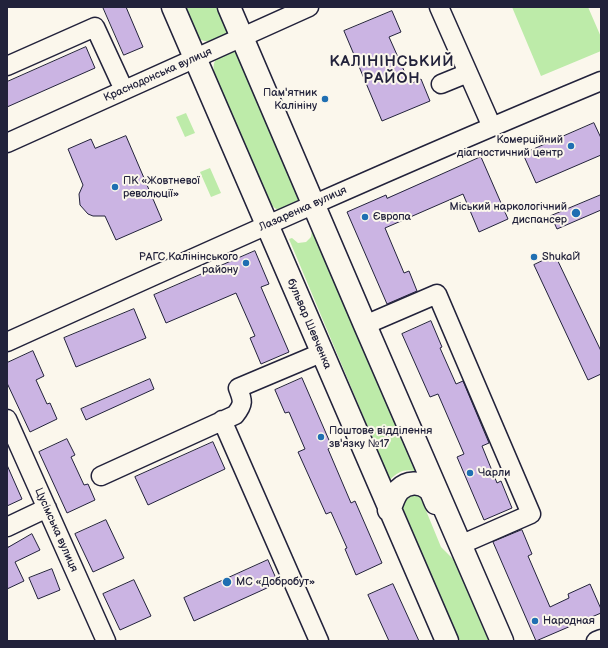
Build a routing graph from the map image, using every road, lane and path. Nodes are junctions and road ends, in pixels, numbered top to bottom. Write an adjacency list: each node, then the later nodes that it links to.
1 (173, 7): 6 (main road, бульвар Шевченка)
2 (229, 7): 5 (main road)
3 (309, 7): 5 (street, Краснодонська вулиця)
4 (439, 7): 8 (street)
5 (242, 37): 6 (street, Краснодонська вулиця); 14 (main road)
6 (196, 58): 11 (street, Краснодонська вулиця); 15 (main road, бульвар Шевченка)
7 (7, 66): 11 (street)
8 (468, 73): 10 (street); 12 (street)
9 (601, 82): 12 (street, Лазаренка вулиця)
10 (440, 84)
11 (124, 90): 13 (street, Краснодонська вулиця)
12 (492, 126): 14 (street, Лазаренка вулиця)
13 (7, 143)
14 (314, 204): 15 (street, Лазаренка вулиця); 16 (main road)
15 (267, 225): 17 (street, Лазаренка вулиця); 18 (main road, бульвар Шевченка)
16 (365, 325): 25 (main road); 25 (street)
17 (7, 342)
18 (321, 352): 20 (street); 23 (main road, бульвар Шевченка)
19 (7, 419): 22 (street, Цусімська вулиця)
20 (222, 420): 21 (street); 28 (street)
21 (101, 476)
22 (47, 508): 24 (street); 27 (street, Цусімська вулиця)
23 (389, 510): 25 (main road); 29 (main road, бульвар Шевченка)
24 (7, 527)
25 (460, 545): 30 (main road)
26 (601, 639): 31 (street)
27 (106, 641)
28 (319, 641)
29 (447, 641)
30 (502, 641)
31 (596, 641)

